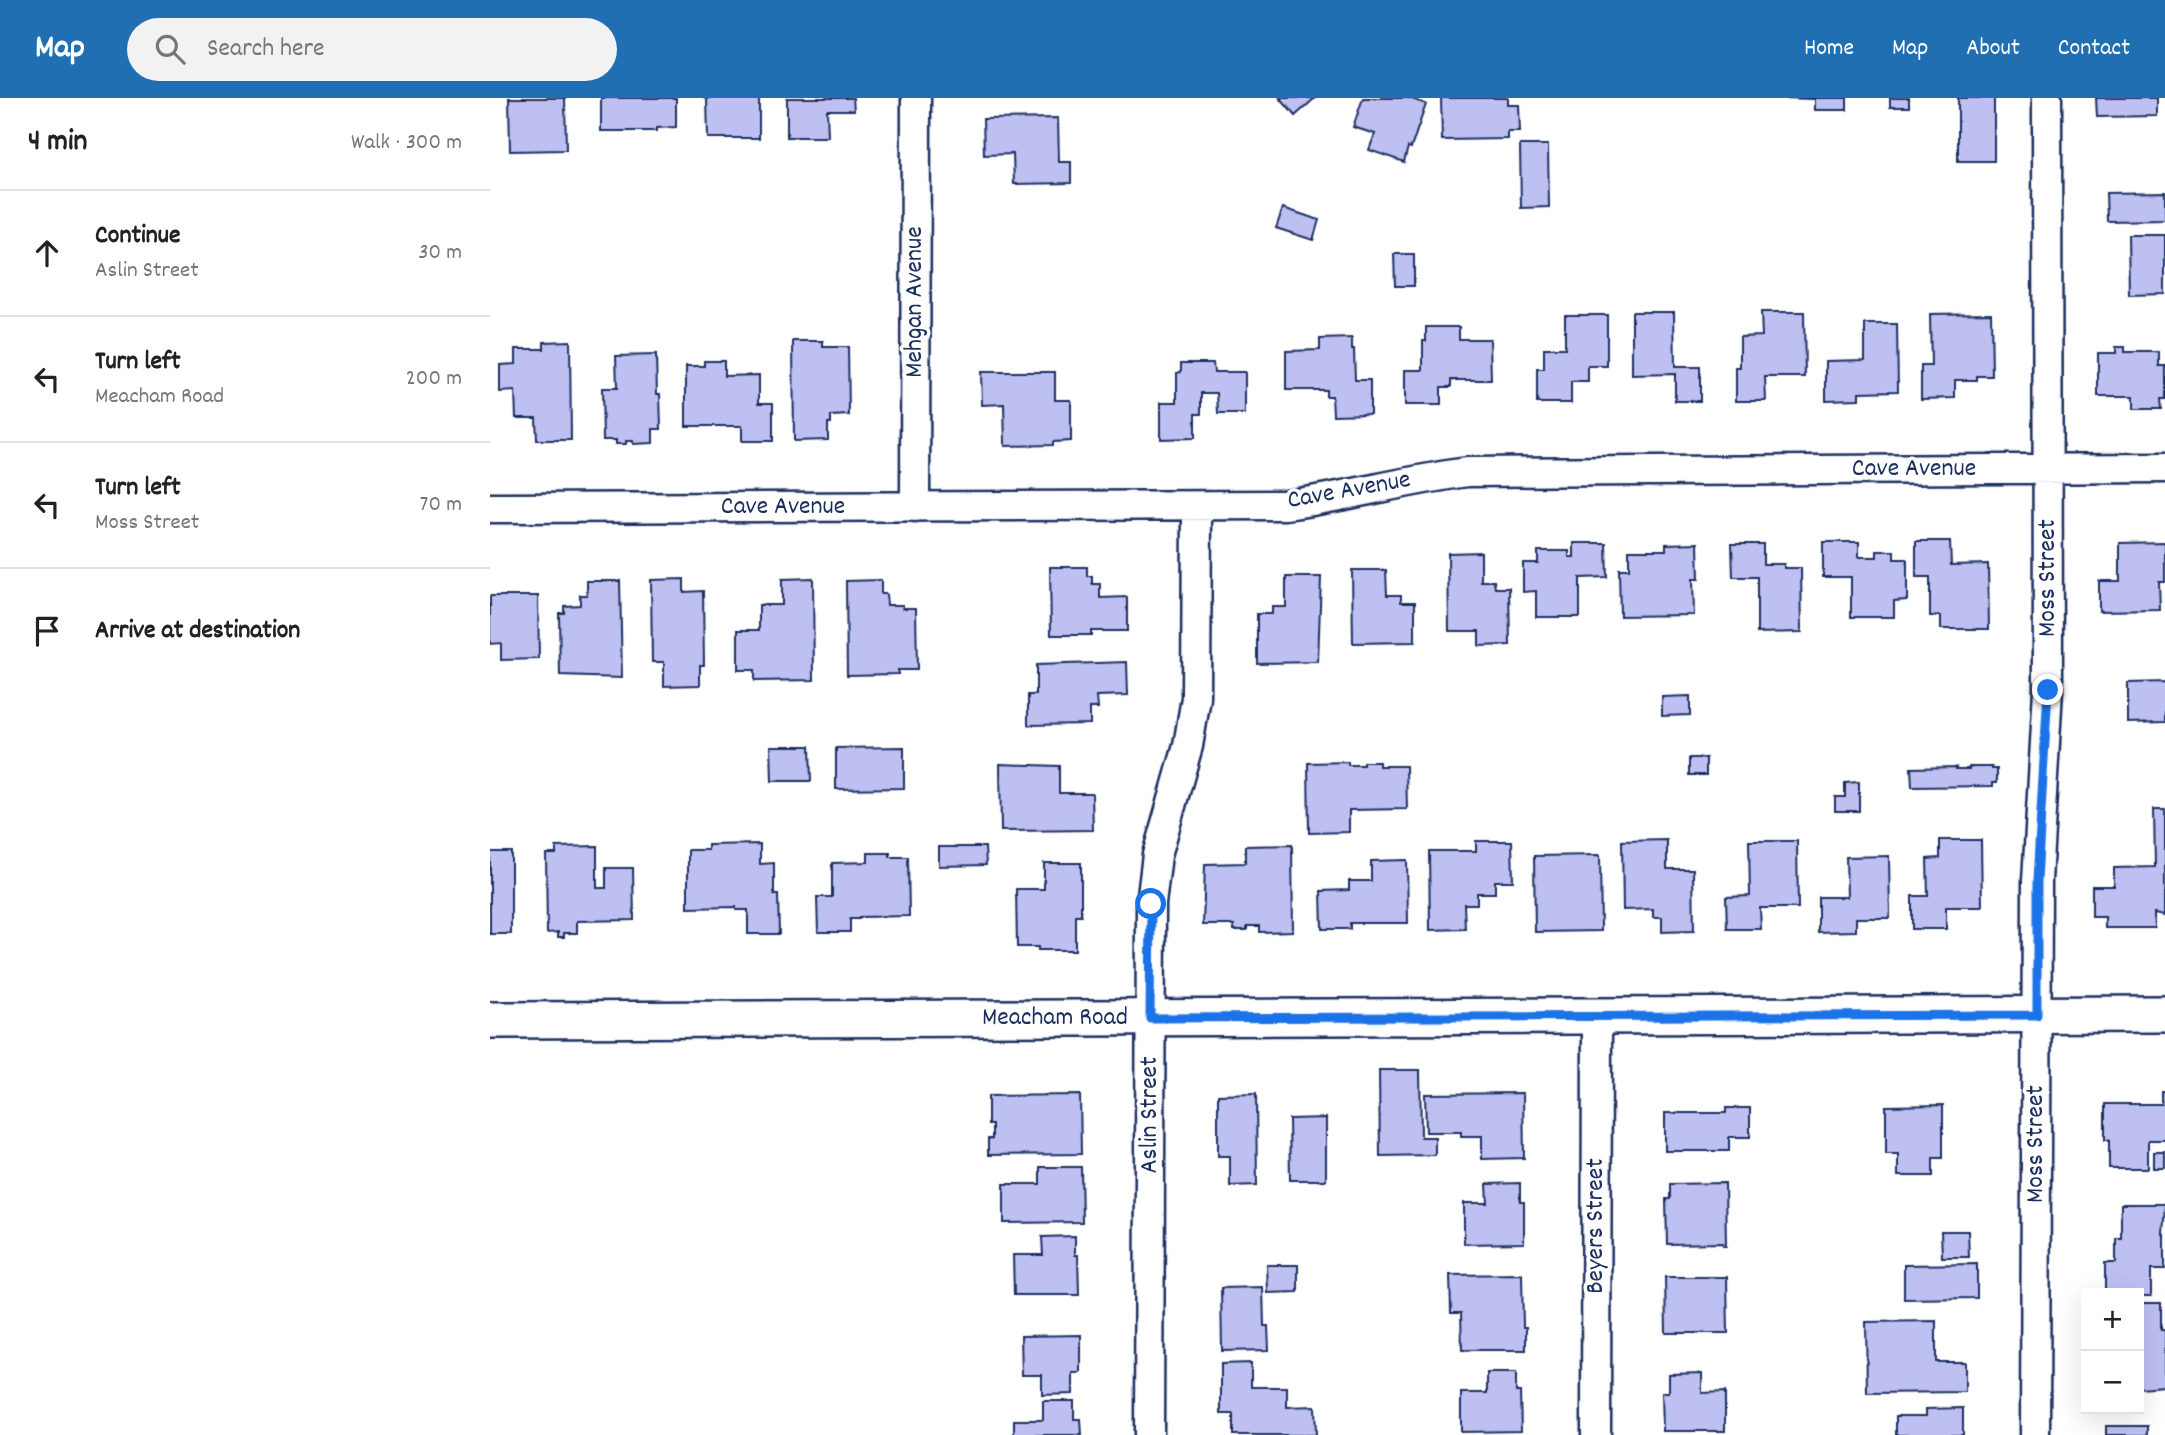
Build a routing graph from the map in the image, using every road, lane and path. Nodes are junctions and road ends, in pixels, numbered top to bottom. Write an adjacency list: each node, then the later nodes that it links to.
1 (916, 98): 6 (street, Mehgan Avenue)
2 (2046, 98): 4 (street, Moss Street)
3 (2165, 468): 4 (street, Cave Avenue)
4 (2048, 469): 5 (street, Cave Avenue); 9 (street, Moss Street)
5 (1197, 506): 6 (street, Cave Avenue); 11 (street, Aslin Street)
6 (915, 507): 7 (street, Cave Avenue)
7 (490, 508)
8 (2165, 1014): 9 (street, Meacham Road)
9 (2037, 1015): 10 (street, Meacham Road); 15 (street, Moss Street)
10 (1597, 1016): 11 (street, Meacham Road); 14 (street, Beyers Street)
11 (1150, 1018): 12 (street, Meacham Road); 13 (street, Aslin Street)
12 (490, 1020)
13 (1149, 1435)
14 (1595, 1435)
15 (2035, 1435)

